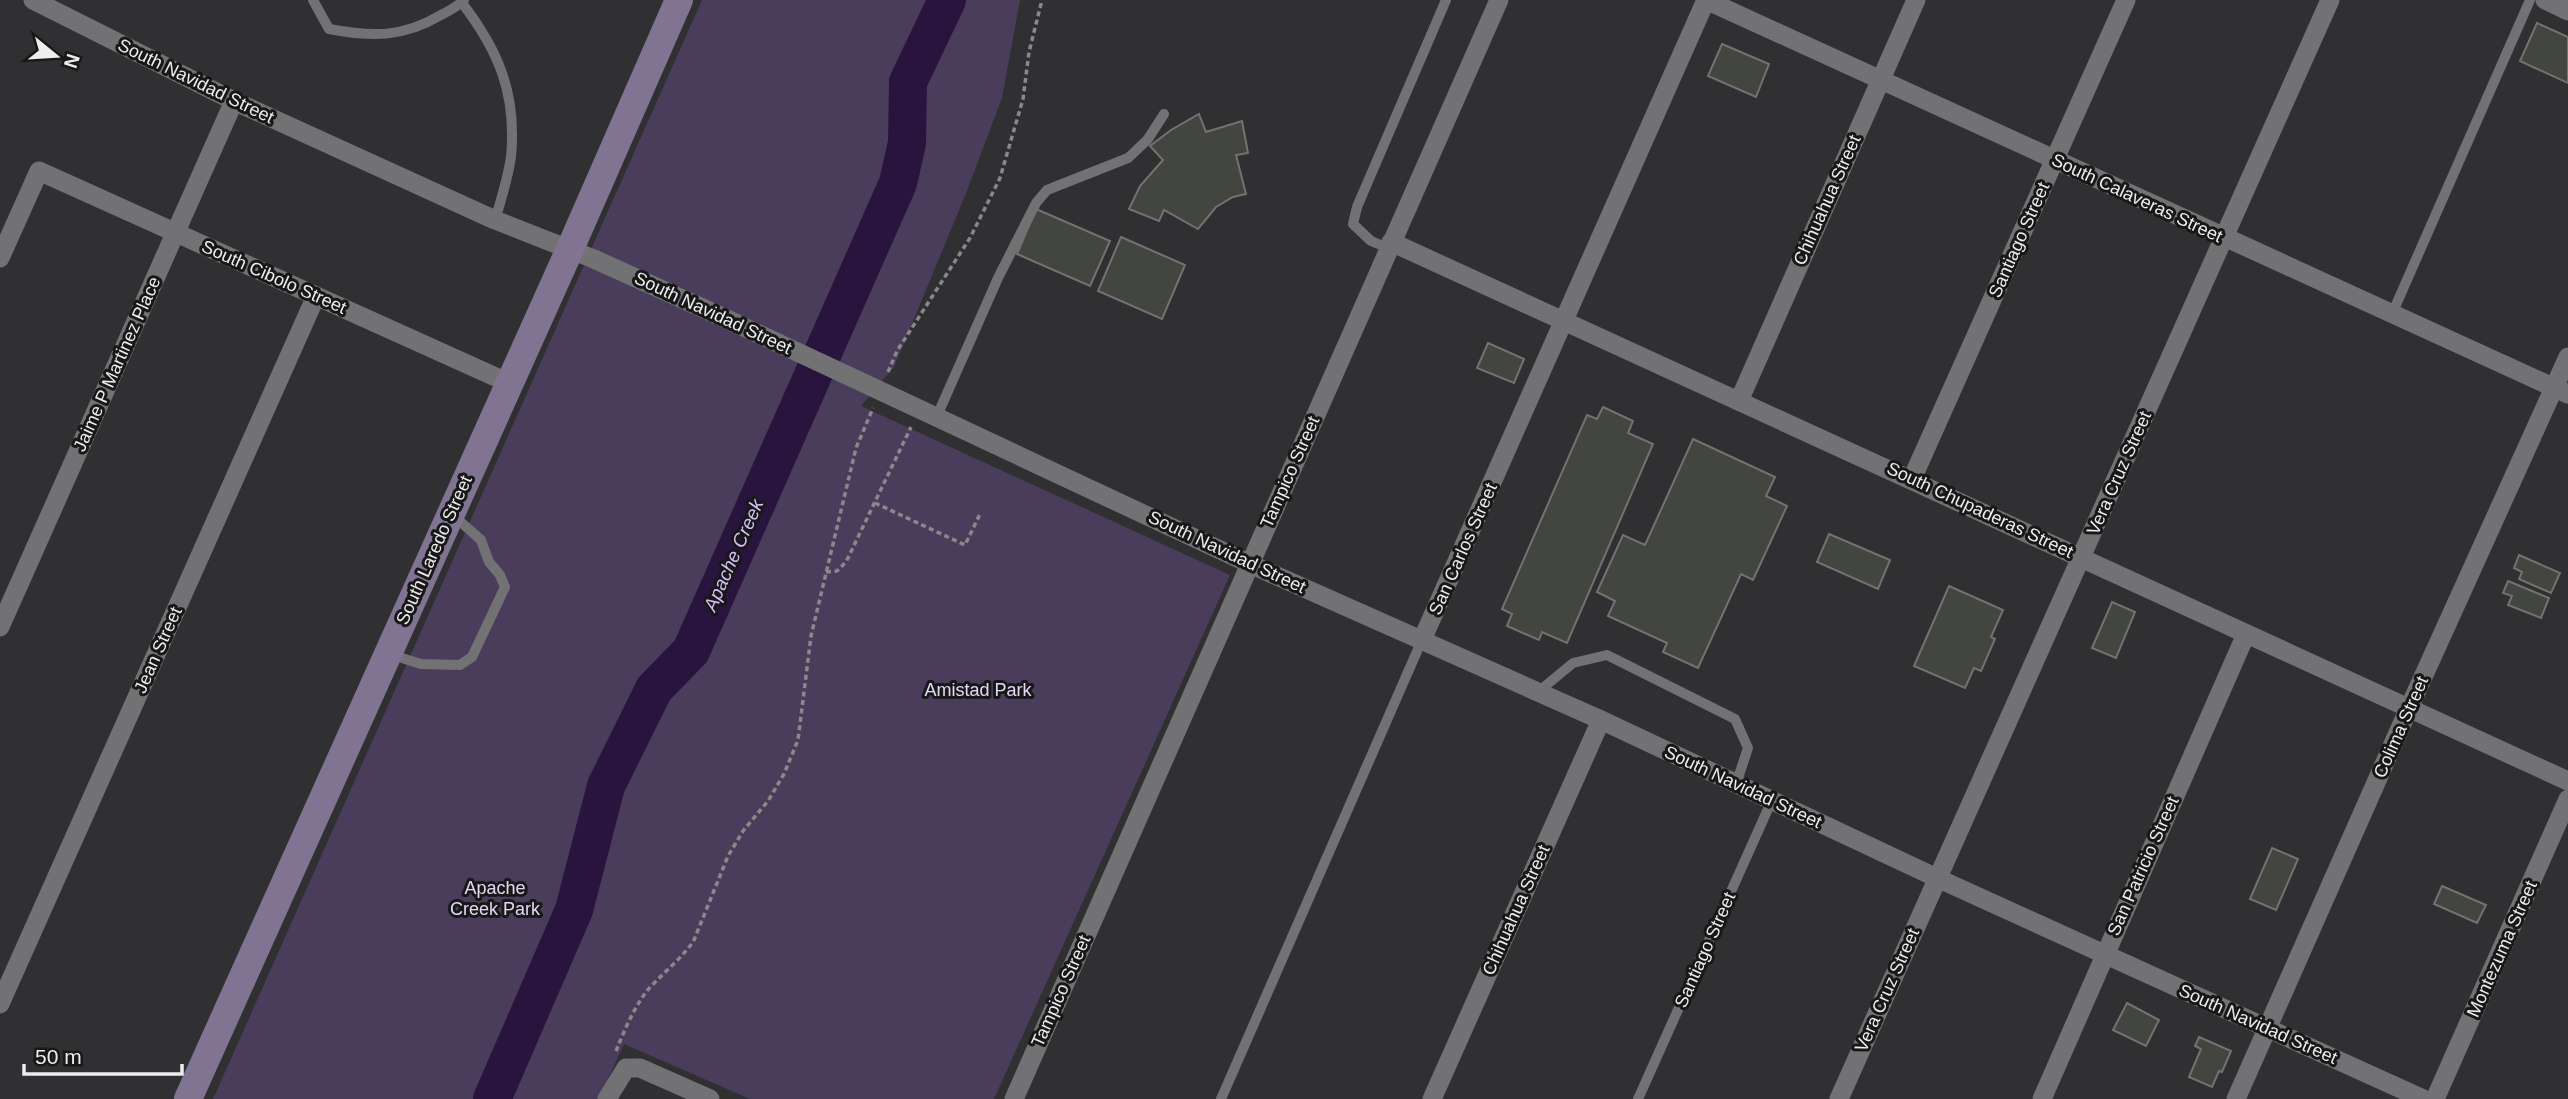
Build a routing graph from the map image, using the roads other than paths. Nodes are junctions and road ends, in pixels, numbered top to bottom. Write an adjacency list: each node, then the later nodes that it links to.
1 (33, 0): 15 (street, South Navidad Street)
2 (313, 0): 12 (lane)
3 (679, 0): 22 (main road, South Laredo Street)
4 (1446, 0): 21 (lane)
5 (1499, 0): 21 (street, Tampico Street)
6 (1706, 0): 14 (street, South Calaveras Street); 26 (street, San Carlos Street)
7 (1916, 0): 14 (street, Chihuahua Street)
8 (2126, 0): 17 (street, Santiago Street)
9 (2330, 0): 20 (street, Vera Cruz Street)
10 (2530, 0): 25 (lane)
11 (2545, 0): 13 (street)
12 (463, 1): 18 (lane)
13 (2568, 11)
14 (1880, 81): 17 (street, South Calaveras Street); 30 (street, Chihuahua Street)
15 (234, 101): 18 (street, South Navidad Street); 19 (street, Jaime P Martinez Place)
16 (1164, 114): 31 (lane)
17 (2054, 160): 20 (street, South Calaveras Street); 32 (street, Santiago Street)
18 (495, 220): 22 (street, South Navidad Street)
19 (175, 233): 23 (street, South Cibolo Street); 24 (street, South Cibolo Street); 36 (street, Jaime P Martinez Place)
20 (2224, 237): 25 (street, South Calaveras Street); 34 (street, Vera Cruz Street)
21 (1390, 245): 26 (street, South Chupaderas Street); 35 (street, Tampico Street)
22 (570, 249): 28 (main road, South Laredo Street); 31 (street, South Navidad Street)
23 (0, 258)
24 (316, 296): 28 (street, South Cibolo Street); 49 (street, Jean Street)
25 (2392, 314): 29 (street, South Calaveras Street)
26 (1565, 321): 30 (street, South Chupaderas Street); 38 (street, San Carlos Street)
27 (2568, 357): 29 (street, Colima Street)
28 (509, 383): 33 (main road, South Laredo Street)
29 (2561, 391): 41 (street, Colima Street)
30 (1739, 401): 32 (street, South Chupaderas Street)
31 (937, 416): 35 (street, South Navidad Street)
32 (1912, 479): 34 (street, South Chupaderas Street)
33 (451, 513): 39 (main road, South Laredo Street); 39 (lane)
34 (2081, 556): 37 (street, South Chupaderas Street); 47 (street, Vera Cruz Street)
35 (1250, 564): 38 (street, South Navidad Street); 54 (street, Tampico Street)
36 (0, 627)
37 (2246, 634): 41 (street, South Chupaderas Street); 48 (street, San Patricio Street)
38 (1422, 640): 40 (street, South Navidad Street); 55 (lane, San Carlos Street)
39 (388, 654): 51 (main road, South Laredo Street)
40 (1538, 692): 42 (street, South Navidad Street); 44 (lane)
41 (2409, 708): 43 (street, South Chupaderas Street); 50 (street, Colima Street)
42 (1601, 720): 44 (street, South Navidad Street); 56 (street, Chihuahua Street)
43 (2568, 781)
44 (1736, 784): 46 (street, South Navidad Street)
45 (2568, 799): 62 (street, Montezuma Street)
46 (1772, 800): 47 (street, South Navidad Street); 57 (lane, Santiago Street)
47 (1937, 878): 48 (street, South Navidad Street); 58 (street, Vera Cruz Street)
48 (2105, 954): 50 (street, South Navidad Street); 59 (street, San Patricio Street)
49 (0, 1004)
50 (2267, 1029): 60 (street, Colima Street); 61 (street, South Navidad Street)
51 (188, 1099)
52 (607, 1099): 53 (street)
53 (710, 1099)
54 (1014, 1099)
55 (1221, 1099)
56 (1432, 1099)
57 (1638, 1099)
58 (1839, 1099)
59 (2042, 1099)
60 (2236, 1099)
61 (2423, 1099)
62 (2435, 1099)

